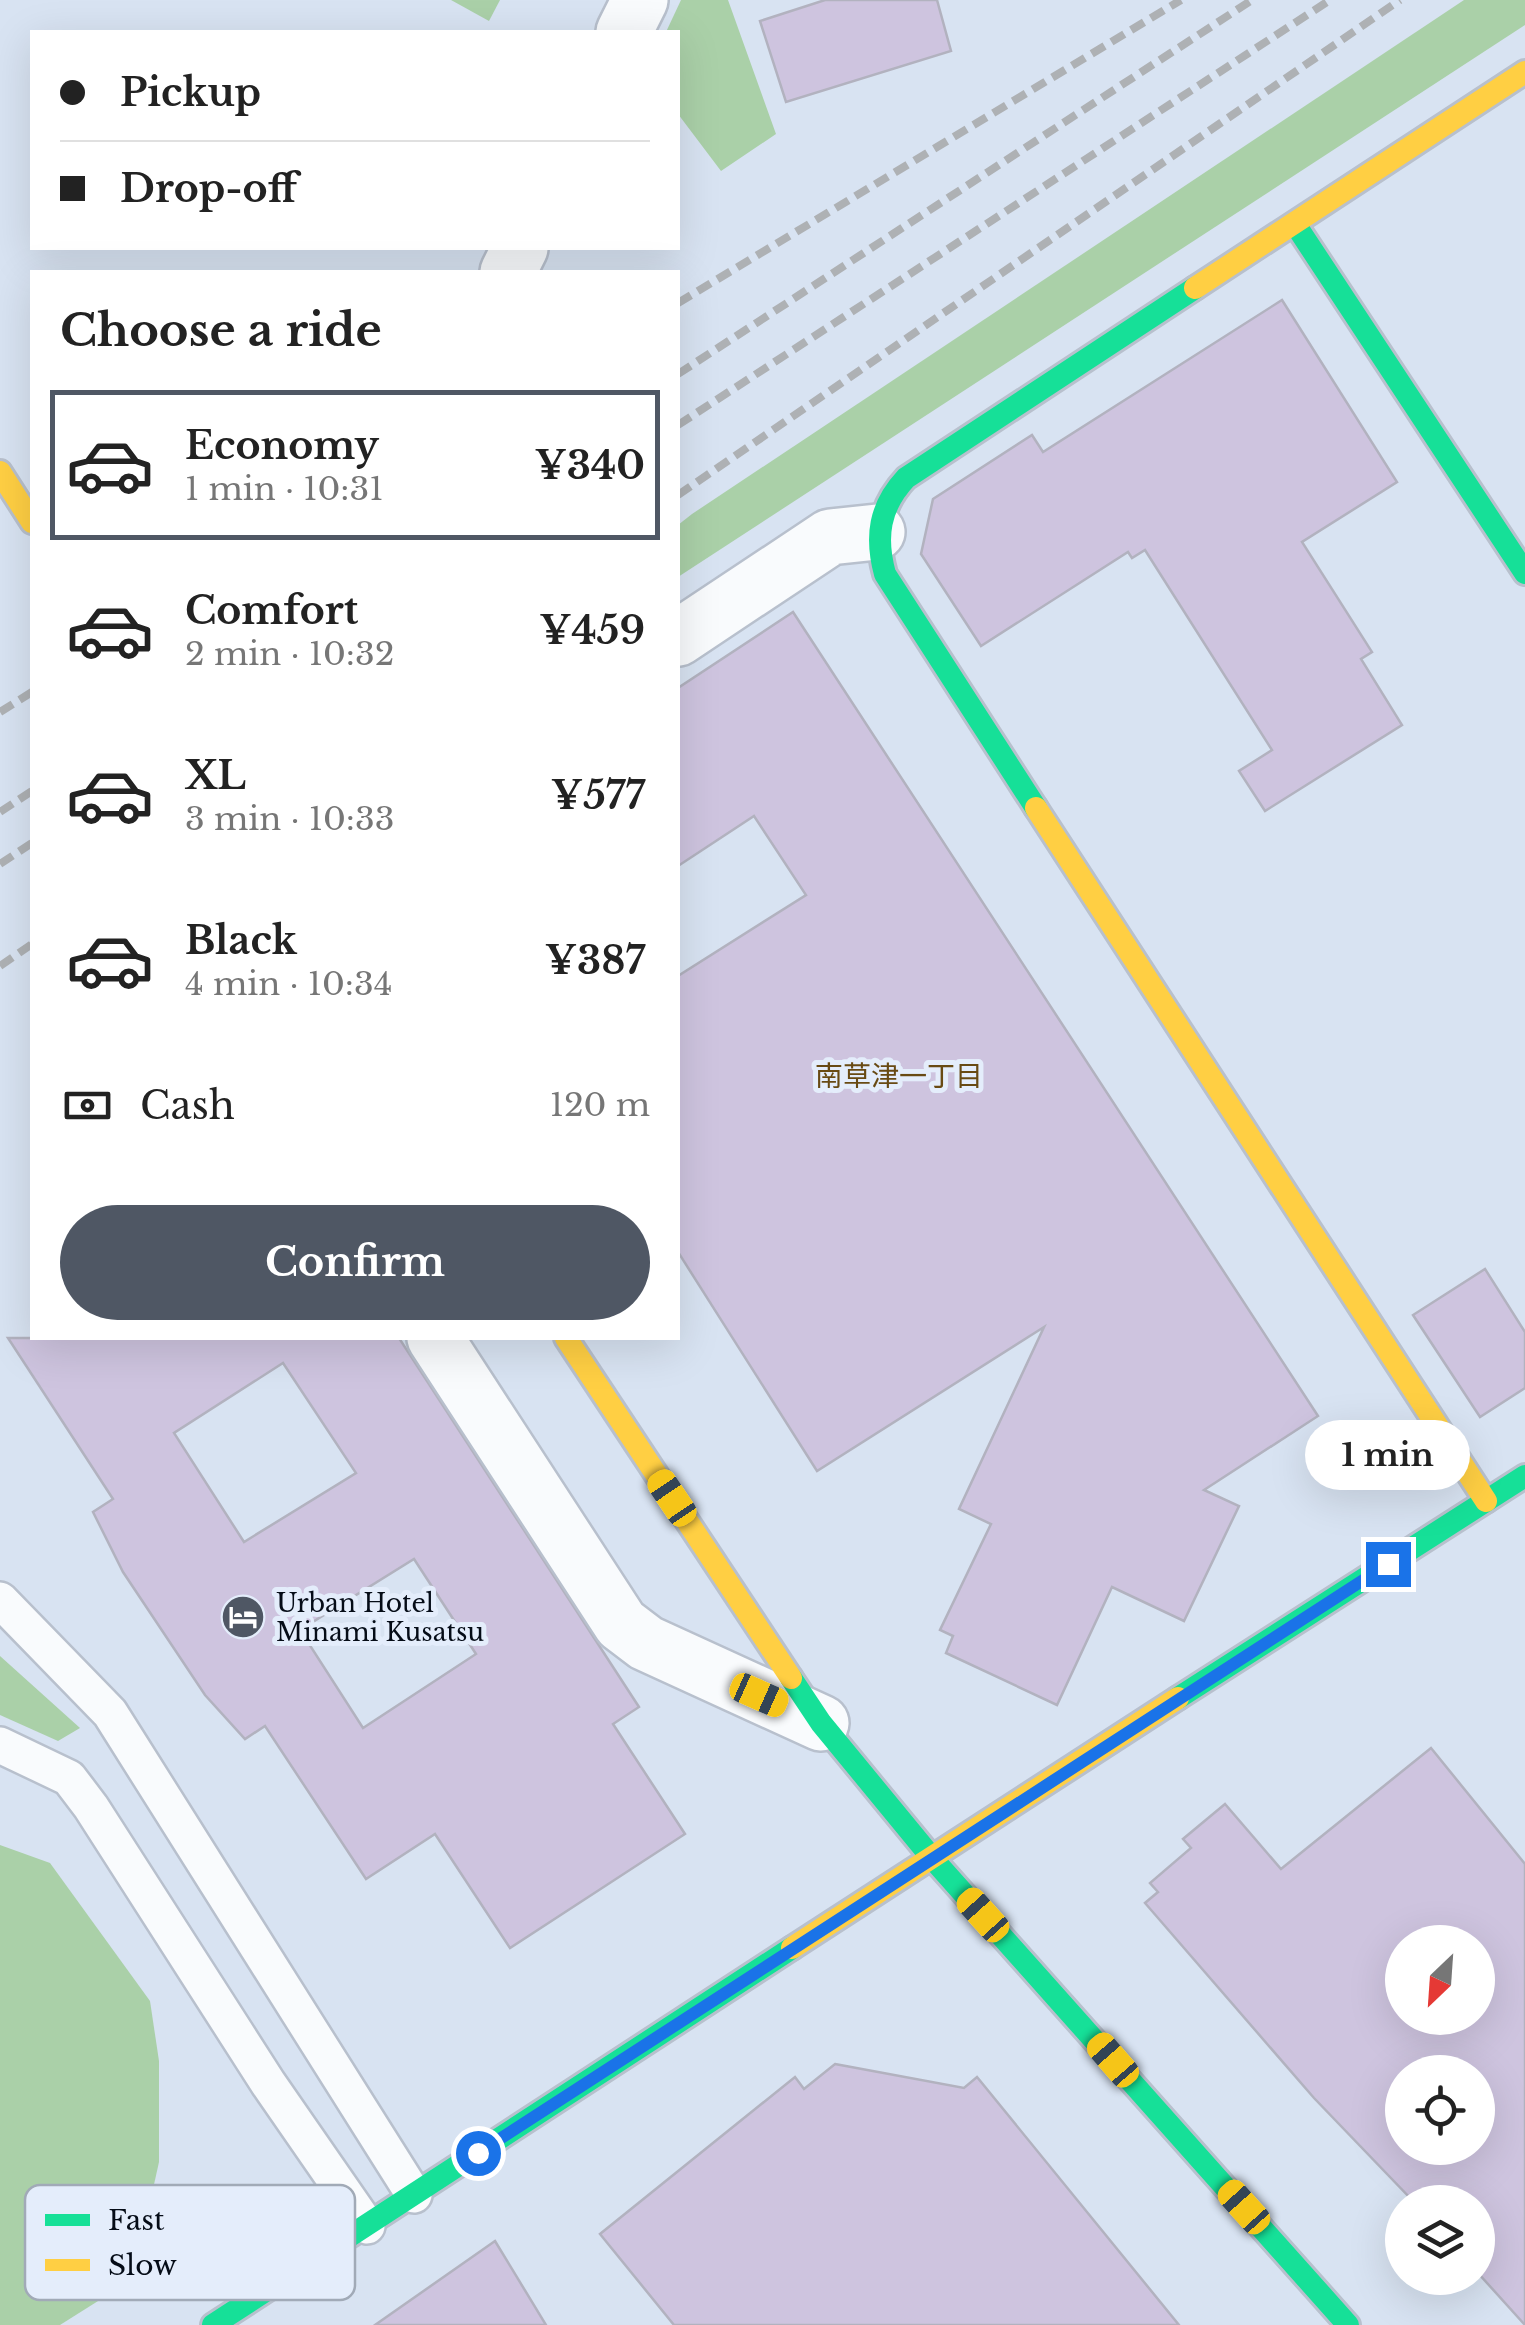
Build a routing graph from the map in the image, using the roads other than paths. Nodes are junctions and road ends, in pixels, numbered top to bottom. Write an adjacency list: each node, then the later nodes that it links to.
1 (640, 0): 2 (street)
2 (625, 30)
3 (1525, 72): 4 (street)
4 (1295, 224): 7 (street); 8 (street)
5 (0, 472): 6 (street)
6 (30, 519)
7 (878, 532): 9 (street); 13 (street)
8 (1525, 573)
9 (680, 637)
10 (436, 1340): 15 (street)
11 (567, 1340): 15 (street)
12 (1525, 1476): 13 (street)
13 (1486, 1501): 17 (street)
14 (0, 1600): 19 (lane)
15 (821, 1723): 17 (street)
16 (0, 1745): 18 (lane)
17 (932, 1858): 19 (street); 25 (street)
18 (339, 2185)
19 (414, 2195): 21 (street)
20 (355, 2209): 21 (lane)
21 (367, 2226): 22 (street)
22 (355, 2234)
23 (252, 2300): 24 (street)
24 (213, 2325)
25 (1348, 2325)

